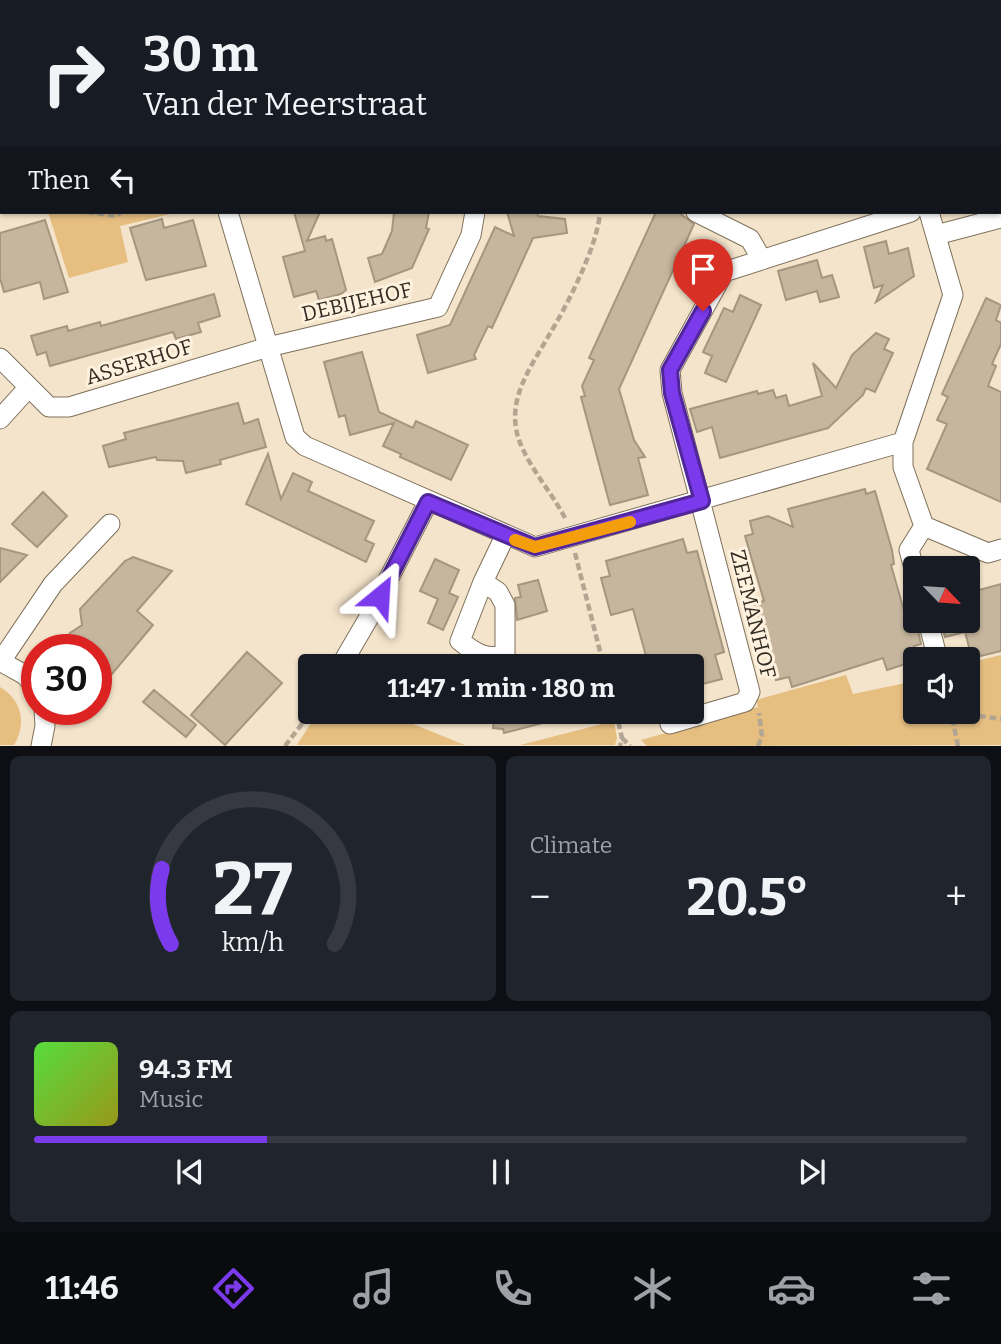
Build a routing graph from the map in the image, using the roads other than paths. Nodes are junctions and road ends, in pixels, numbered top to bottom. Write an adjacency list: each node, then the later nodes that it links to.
1 (229, 214): 9 (street)
2 (475, 214): 9 (street, DEBIJEHOF)
3 (700, 214): 8 (street)
4 (905, 214): 8 (street, ZEEMANHOF)
5 (930, 214): 7 (street)
6 (1001, 218): 7 (street)
7 (936, 236): 13 (street)
8 (762, 260): 14 (street, ZEEMANHOF)
9 (268, 347): 11 (street, ASSERHOF); 15 (street)
10 (0, 358): 11 (street, ASSERHOF)
11 (29, 387): 12 (street)
12 (0, 419)
13 (903, 442): 14 (street); 17 (street)
14 (702, 501): 18 (street); 25 (street, ZEEMANHOF)
15 (428, 502): 18 (street); 22 (street)
16 (110, 524): 23 (street)
17 (924, 526): 19 (street); 20 (street)
18 (505, 536): 21 (street)
19 (1001, 550)
20 (911, 556)
21 (483, 582)
22 (348, 654)
23 (1, 661): 24 (street)
24 (21, 672)
25 (704, 714)
26 (46, 725): 27 (street)
27 (41, 746)

